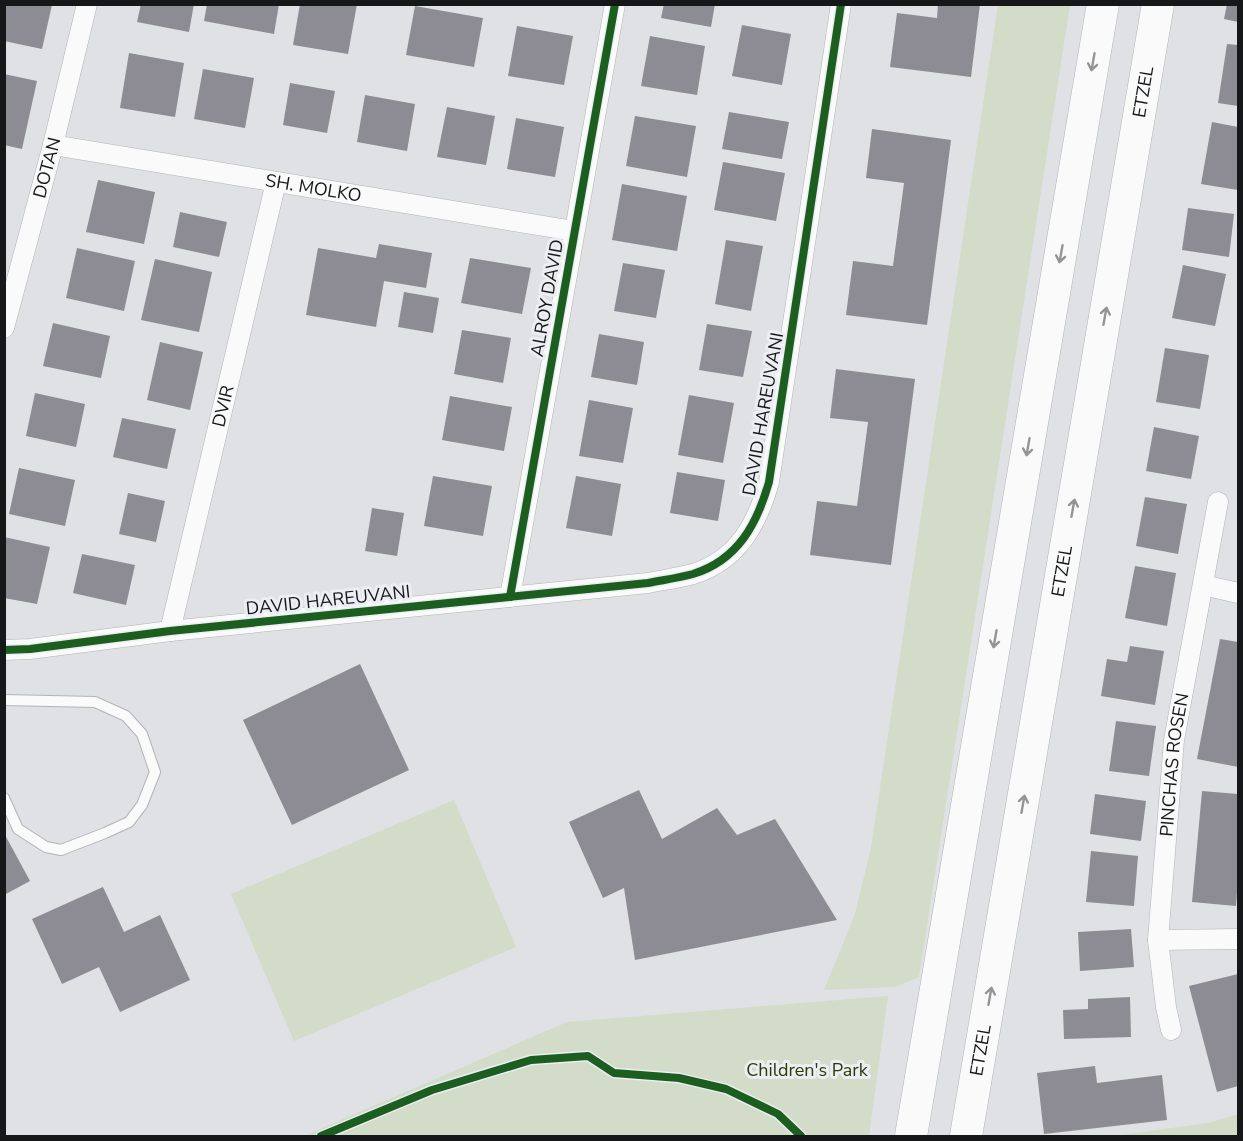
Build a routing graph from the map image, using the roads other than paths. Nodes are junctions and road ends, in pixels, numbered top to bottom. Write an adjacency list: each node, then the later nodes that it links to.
1 (87, 4): 6 (street, DOTAN)
2 (615, 4): 8 (street, ALROY DAVID)
3 (841, 4): 13 (street, DAVID HAREUVANI)
4 (1103, 4): 21 (main road, one-way to 21)
5 (1158, 4): 22 (main road, ETZEL, one-way to 5)
6 (53, 145): 7 (street, SH. MOLKO); 9 (street, DOTAN)
7 (276, 182): 8 (street, SH. MOLKO); 14 (street, DVIR)
8 (574, 231): 13 (street, ALROY DAVID)
9 (4, 328)
10 (1218, 502): 11 (street, PINCHAS ROSEN)
11 (1203, 585): 12 (street); 19 (street, PINCHAS ROSEN)
12 (1239, 593)
13 (510, 597): 14 (street, DAVID HAREUVANI)
14 (170, 631): 15 (street, DAVID HAREUVANI)
15 (4, 650)
16 (4, 700): 17 (lane)
17 (4, 798)
18 (1239, 939): 19 (street)
19 (1158, 940): 20 (street, PINCHAS ROSEN)
20 (1171, 1030)
21 (911, 1137)
22 (966, 1137)

